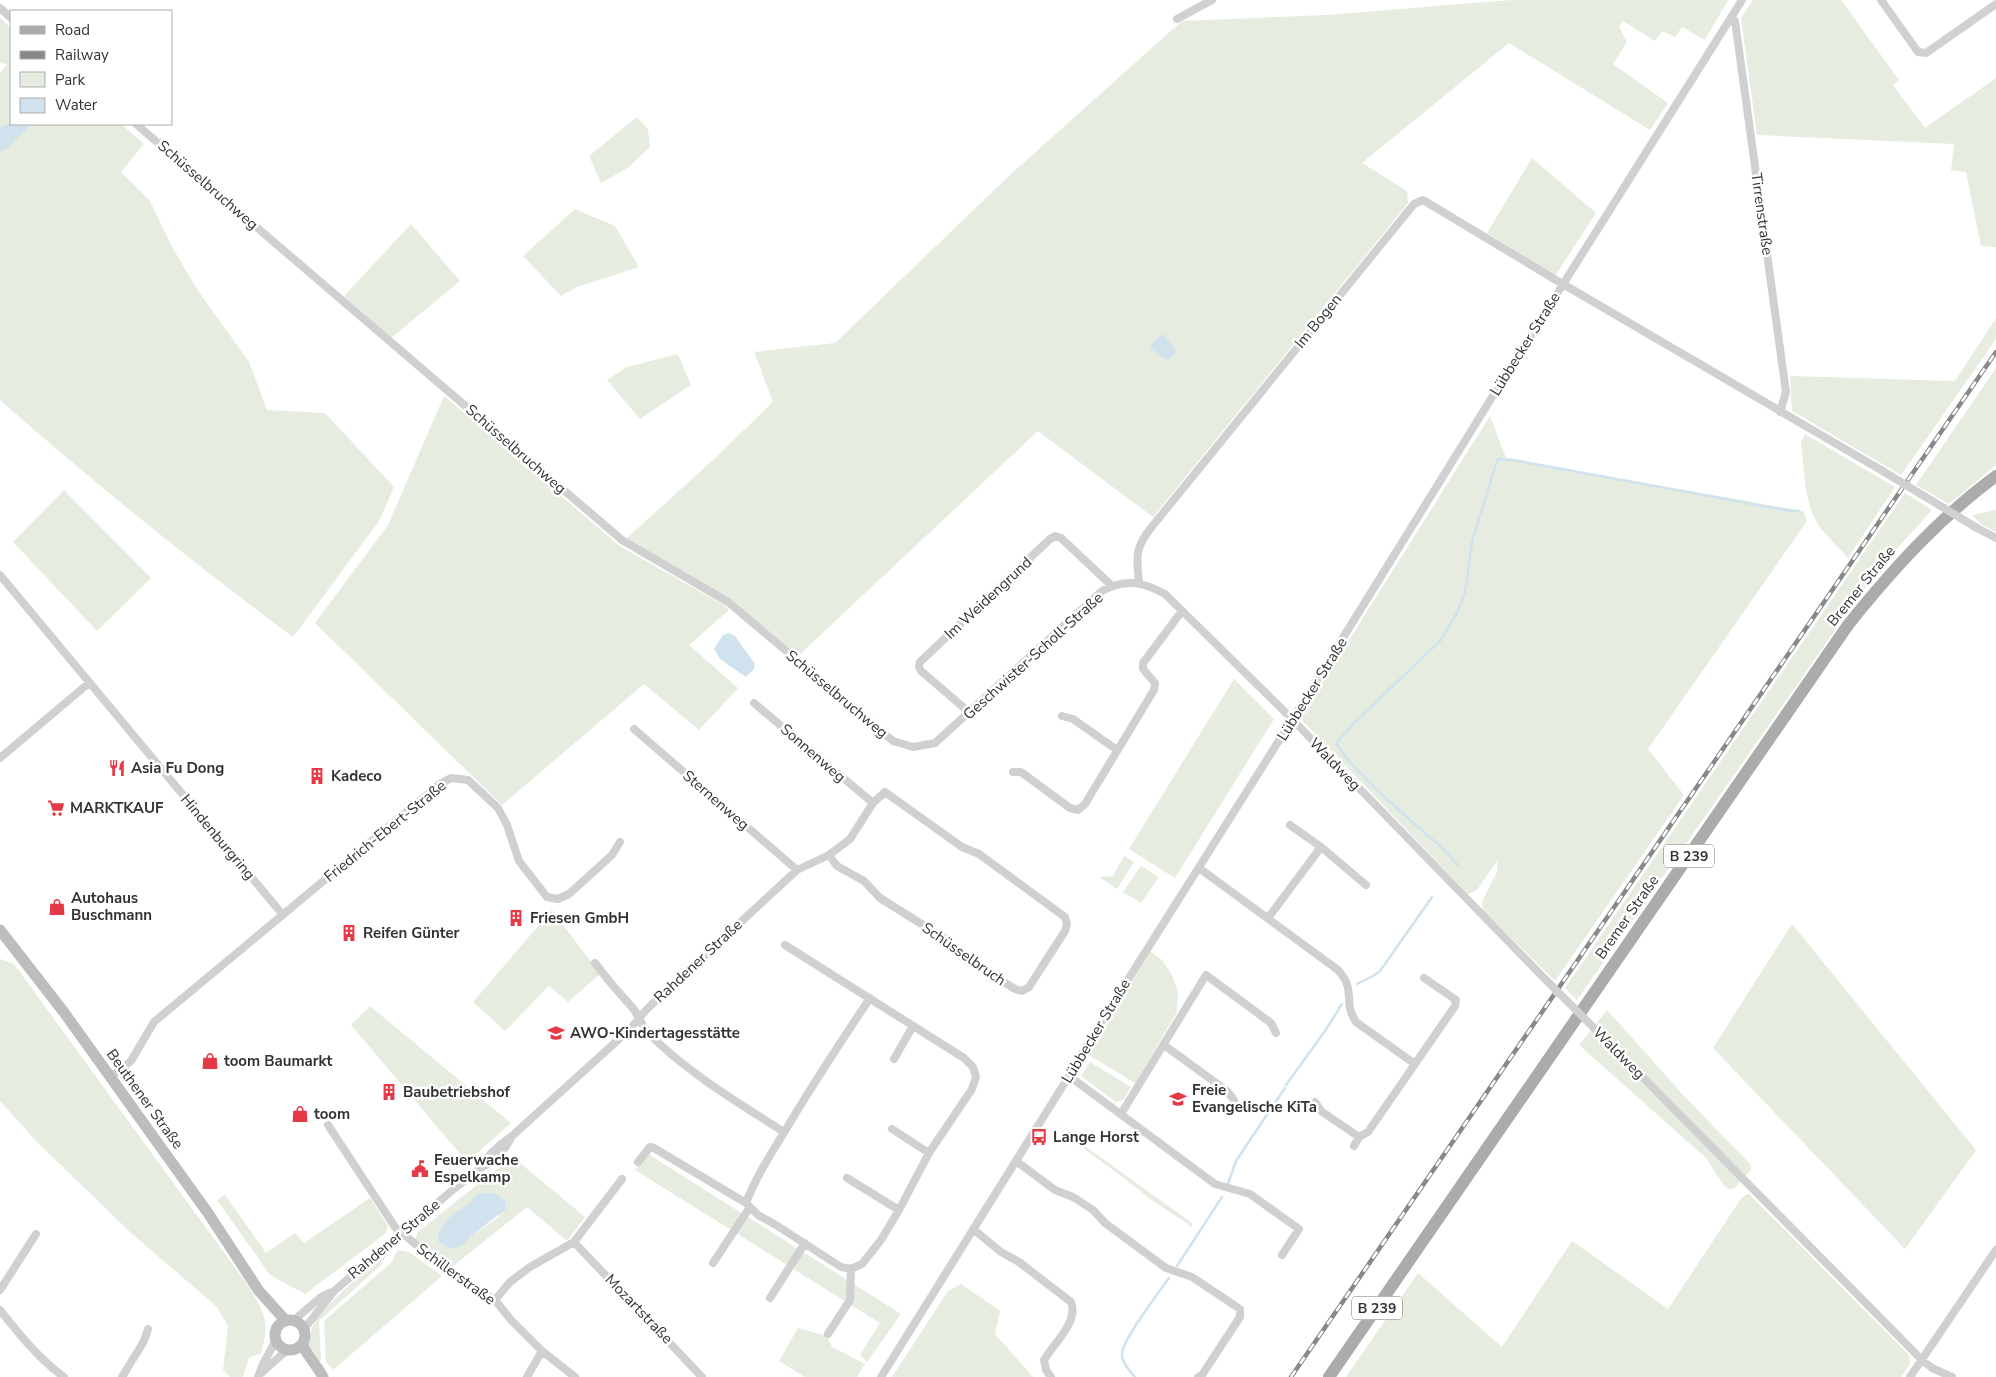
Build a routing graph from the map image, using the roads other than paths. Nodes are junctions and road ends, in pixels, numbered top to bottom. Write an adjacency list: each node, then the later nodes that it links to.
1 (1212, 0): 8 (street)
2 (1742, 0): 7 (street, Lübbecker Straße)
3 (1881, 0): 4 (street)
4 (1996, 4)
5 (0, 8): 6 (street)
6 (10, 17)
7 (1731, 18): 10 (street, Lübbecker Straße); 11 (street, Tirrenstraße)
8 (1176, 19)
9 (137, 125): 24 (street, Schüsselbruchweg)
10 (1563, 284): 11 (street); 15 (street, Im Bogen); 22 (street, Lübbecker Straße)
11 (1780, 412): 13 (street, bridge)
12 (1996, 476): 100 (main road, Bremer Straße / B 239)
13 (1996, 538)
14 (0, 575): 18 (street, Hindenburgring)
15 (1139, 583): 16 (street, Geschwister-Scholl-Straße); 17 (street, Geschwister-Scholl-Straße)
16 (1112, 586): 20 (street, Geschwister-Scholl-Straße); 20 (street, Im Weidengrund)
17 (1182, 611): 22 (street, Geschwister-Scholl-Straße); 25 (street)
18 (89, 683): 26 (street); 37 (street, Hindenburgring)
19 (754, 703): 29 (street, Sonnenweg)
20 (970, 713): 24 (street, Geschwister-Scholl-Straße)
21 (1062, 716): 25 (street)
22 (1292, 720): 34 (street, Lübbecker Straße); 88 (street, Waldweg, bridge)
23 (634, 729): 35 (street, Sternenweg)
24 (935, 743)
25 (1116, 750): 27 (street)
26 (0, 758)
27 (1012, 772)
28 (885, 792): 29 (street, Rahdener Straße); 33 (street, Schüsselbruch)
29 (873, 803): 33 (street, Rahdener Straße)
30 (1290, 825): 32 (street)
31 (620, 842): 37 (street, Friedrich-Ebert-Straße)
32 (1321, 847): 36 (street); 38 (street)
33 (829, 856): 35 (street, Rahdener Straße)
34 (1199, 868): 38 (street); 50 (street, Lübbecker Straße)
35 (797, 870): 44 (street, Rahdener Straße)
36 (1366, 885)
37 (283, 915): 51 (street)
38 (1268, 918): 49 (street)
39 (2, 937): 51 (main road, Beuthener Straße)
40 (786, 944): 43 (street)
41 (595, 964): 44 (street)
42 (1424, 978): 49 (street)
43 (870, 998): 45 (street); 57 (street)
44 (638, 1019): 57 (street); 68 (street, Rahdener Straße)
45 (913, 1026): 48 (street); 60 (street)
46 (1276, 1033): 47 (street)
47 (1164, 1045): 52 (street); 54 (street)
48 (894, 1059)
49 (1415, 1064): 58 (street)
50 (1069, 1076): 54 (street); 62 (street, Lübbecker Straße)
51 (111, 1078): 81 (main road, Beuthener Straße)
52 (1234, 1100)
53 (1315, 1102): 58 (street)
54 (1121, 1114): 73 (street)
55 (328, 1125): 68 (street, Schillerstraße)
56 (892, 1130): 60 (street)
57 (784, 1132): 65 (street)
58 (1359, 1137): 59 (street)
59 (1354, 1146)
60 (929, 1153): 66 (street)
61 (638, 1162): 65 (street)
62 (1016, 1162): 67 (street, Lübbecker Straße); 99 (street)
63 (847, 1178): 66 (street)
64 (622, 1179): 70 (street)
65 (748, 1205): 71 (street); 74 (street)
66 (899, 1210): 75 (street)
67 (973, 1229): 97 (street, Lübbecker Straße); 98 (street)
68 (402, 1233): 77 (street, Rahdener Straße); 79 (street, Schillerstraße)
69 (36, 1234): 76 (street)
70 (574, 1242): 79 (street); 96 (street, Mozartstraße)
71 (805, 1243): 75 (street); 78 (street)
72 (1996, 1250): 88 (street)
73 (1282, 1255)
74 (713, 1263)
75 (850, 1269): 84 (street)
76 (0, 1290)
77 (334, 1291): 81 (street, Rahdener Straße); 83 (street, Rahdener Straße)
78 (770, 1298)
79 (495, 1300): 87 (street, Schillerstraße)
80 (0, 1310): 90 (street)
81 (286, 1323): 83 (main road); 85 (main road)
82 (148, 1329): 91 (street)
83 (304, 1329): 86 (main road)
84 (828, 1334)
85 (276, 1340): 86 (main road); 89 (street)
86 (294, 1348): 89 (street); 92 (main road); 93 (main road)
87 (542, 1351): 94 (street); 95 (street, Schillerstraße)
88 (1922, 1360): 101 (street); 102 (street, Waldweg)
89 (259, 1376)
90 (64, 1377)
91 (122, 1377)
92 (318, 1377)
93 (323, 1377)
94 (527, 1377)
95 (575, 1377)
96 (702, 1377)
97 (881, 1377)
98 (1051, 1377)
99 (1198, 1377)
100 (1329, 1377)
101 (1910, 1377)
102 (1952, 1377)

